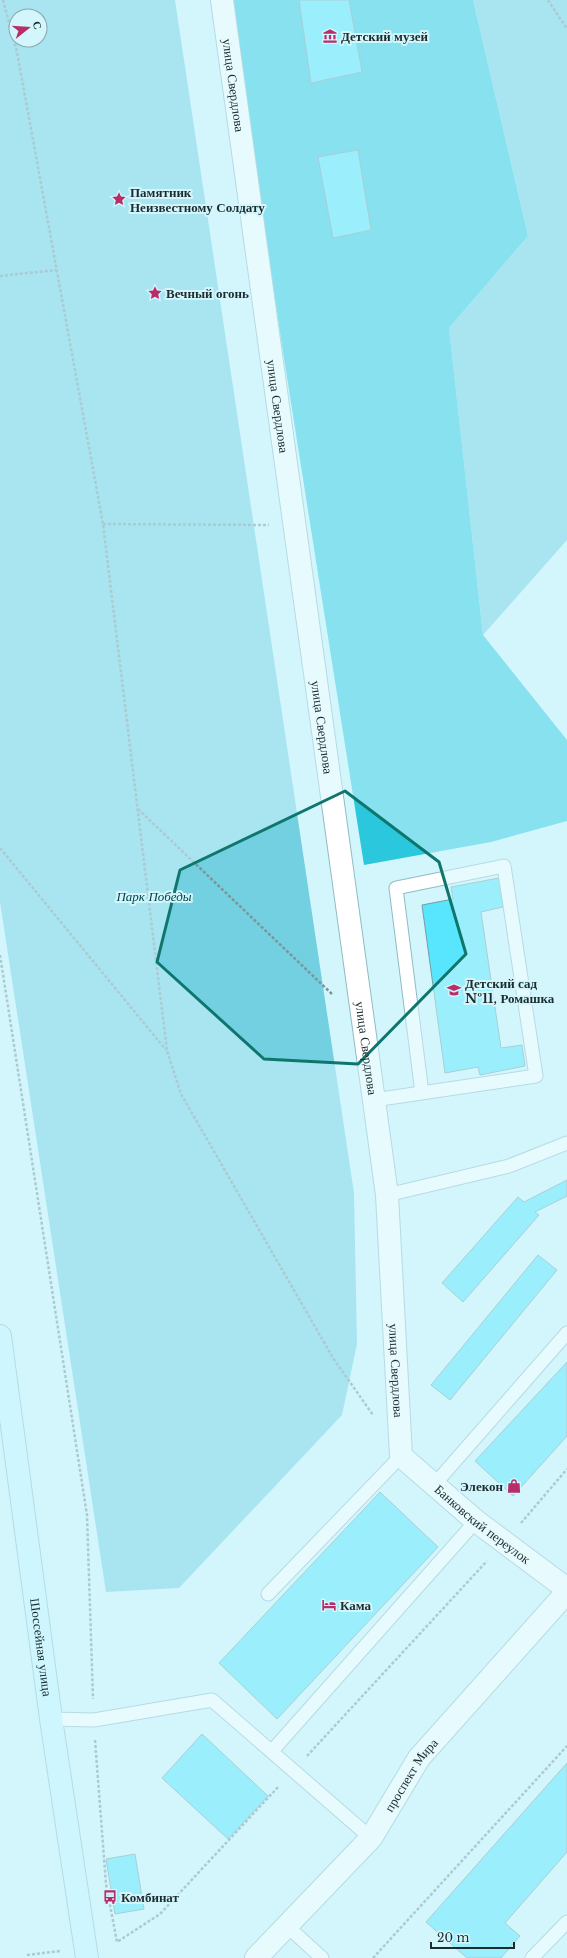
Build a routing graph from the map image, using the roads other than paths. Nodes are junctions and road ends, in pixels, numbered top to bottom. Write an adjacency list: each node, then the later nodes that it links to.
1 (222, 0): 3 (street, улица Свердлова)
2 (422, 1093): 2 (lane); 3 (lane)
3 (374, 1100): 5 (street, улица Свердлова)
4 (567, 1143): 5 (lane)
5 (387, 1195): 8 (street, улица Свердлова)
6 (567, 1333): 9 (lane)
7 (0, 1336): 13 (main road, Шоссейная улица)
8 (401, 1456): 9 (street, Банковский переулок); 12 (lane)
9 (434, 1485): 10 (street, Банковский переулок)
10 (476, 1521): 11 (street, Банковский переулок); 14 (lane)
11 (567, 1590): 15 (street, проспект Мира)
12 (268, 1594)
13 (51, 1719): 14 (lane); 18 (main road, Шоссейная улица)
14 (272, 1751): 15 (lane)
15 (370, 1838): 17 (street, проспект Мира)
16 (567, 1922): 21 (lane)
17 (286, 1925): 19 (street, проспект Мира); 20 (lane)
18 (88, 1958)
19 (256, 1958)
20 (322, 1958)
21 (532, 1958)

